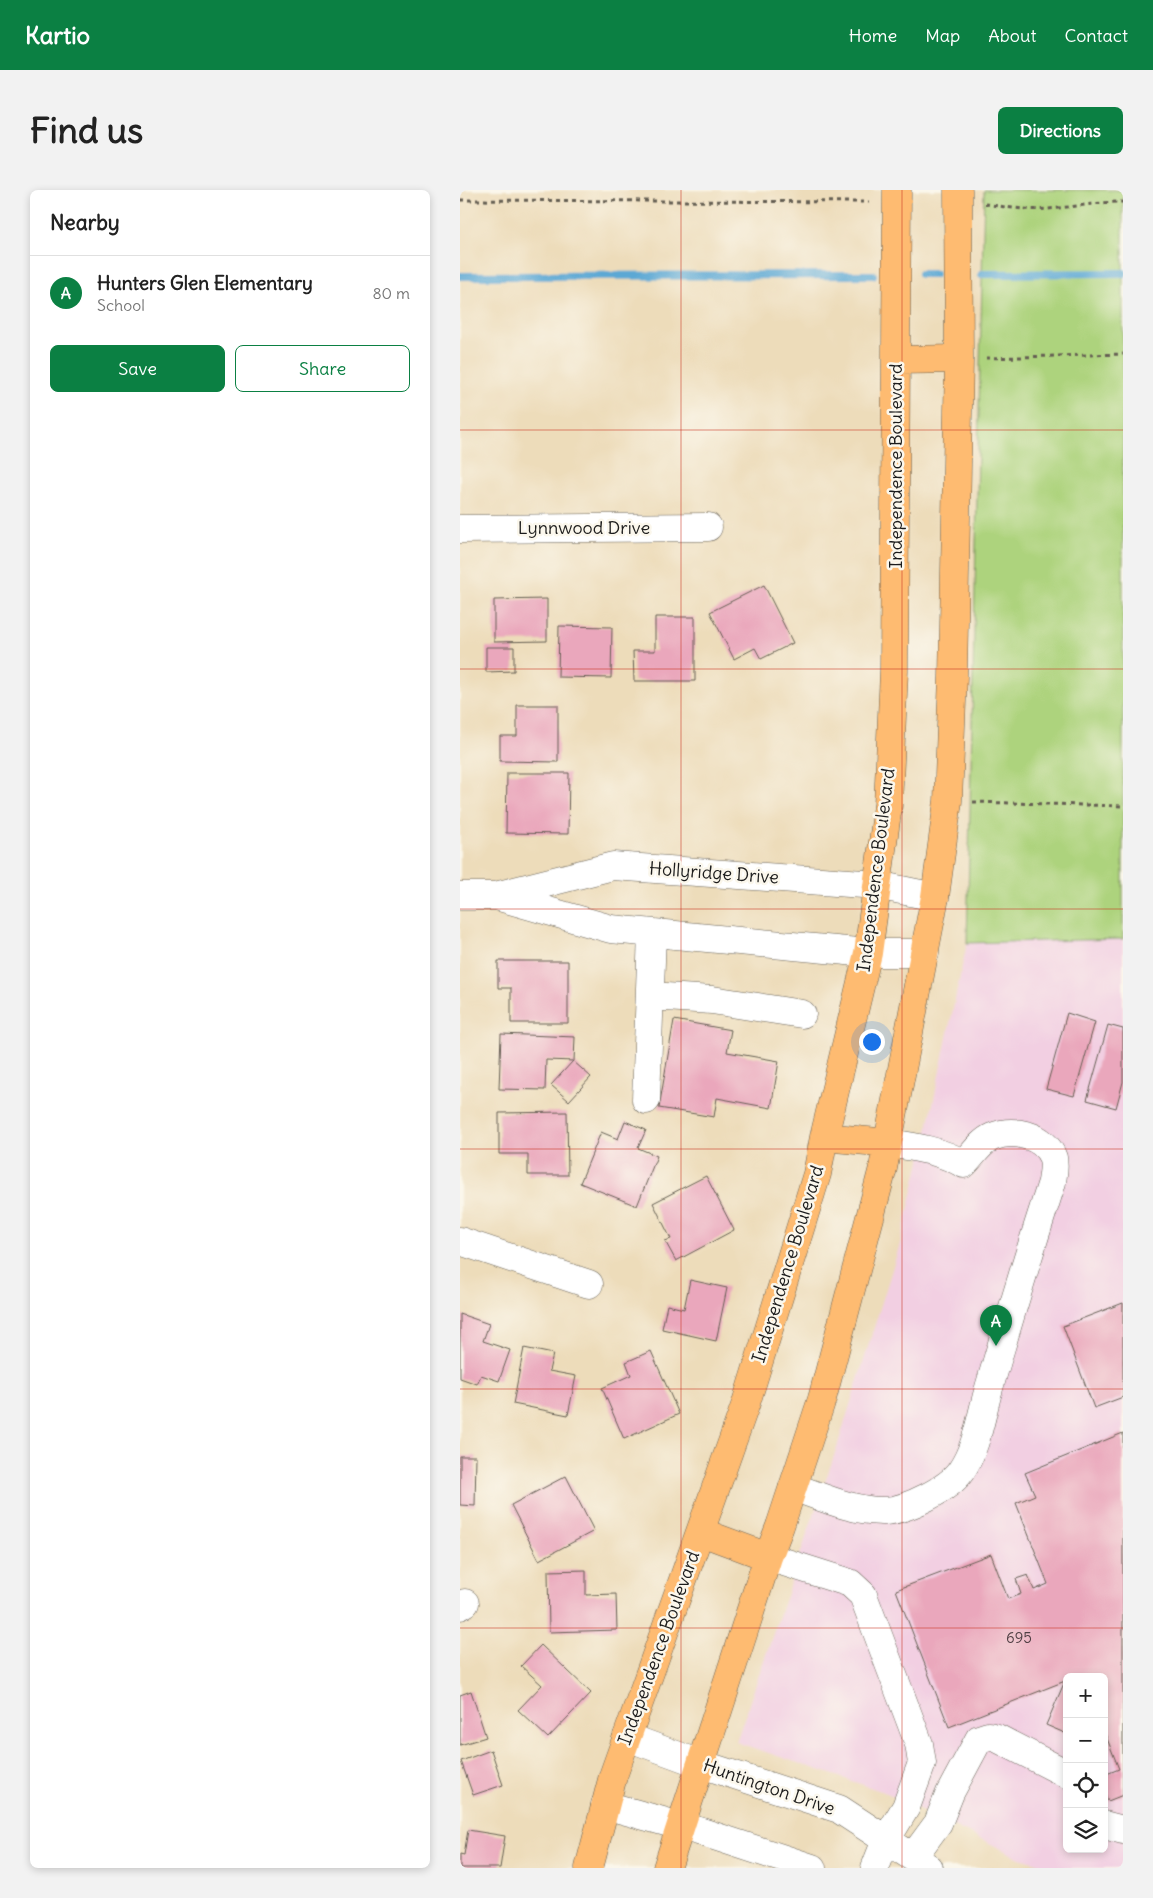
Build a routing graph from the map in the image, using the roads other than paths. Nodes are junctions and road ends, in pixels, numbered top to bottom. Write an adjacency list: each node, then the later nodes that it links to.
1 (958, 195): 3 (main road)
2 (897, 196): 4 (main road, Independence Boulevard)
3 (959, 359): 4 (main road); 10 (main road)
4 (897, 360): 7 (main road, Independence Boulevard)
5 (708, 527): 6 (street, Lynnwood Drive)
6 (460, 529)
7 (878, 885): 9 (street, Hollyridge Drive); 10 (street, Hollyridge Drive); 12 (main road, Independence Boulevard)
8 (460, 896): 9 (street, Hollyridge Drive)
9 (495, 896): 11 (street, Hollyridge Drive)
10 (936, 897): 13 (main road)
11 (652, 933): 12 (street, Hollyridge Drive); 14 (street)
12 (868, 953): 13 (street, Hollyridge Drive); 17 (main road, Independence Boulevard)
13 (925, 953): 18 (main road)
14 (650, 996): 15 (street); 16 (street)
15 (802, 1014)
16 (646, 1100)
17 (824, 1137): 18 (main road); 22 (main road, Independence Boulevard)
18 (888, 1143): 21 (main road); 21 (street)
19 (460, 1241): 20 (street)
20 (588, 1284)
21 (793, 1487): 23 (main road)
22 (701, 1532): 23 (main road); 24 (main road, Independence Boulevard)
23 (768, 1557): 25 (main road); 31 (street)
24 (627, 1738): 25 (street, Huntington Drive); 27 (main road, Independence Boulevard)
25 (701, 1764): 29 (main road); 31 (street, Huntington Drive)
26 (1063, 1772): 32 (street)
27 (605, 1805): 29 (street); 33 (main road, Independence Boulevard)
28 (1108, 1825): 30 (street)
29 (681, 1826): 34 (main road); 35 (street)
30 (1123, 1830)
31 (886, 1840): 32 (street, Huntington Drive); 36 (street)
32 (921, 1863)
33 (589, 1868)
34 (666, 1868)
35 (812, 1868)
36 (875, 1868)

